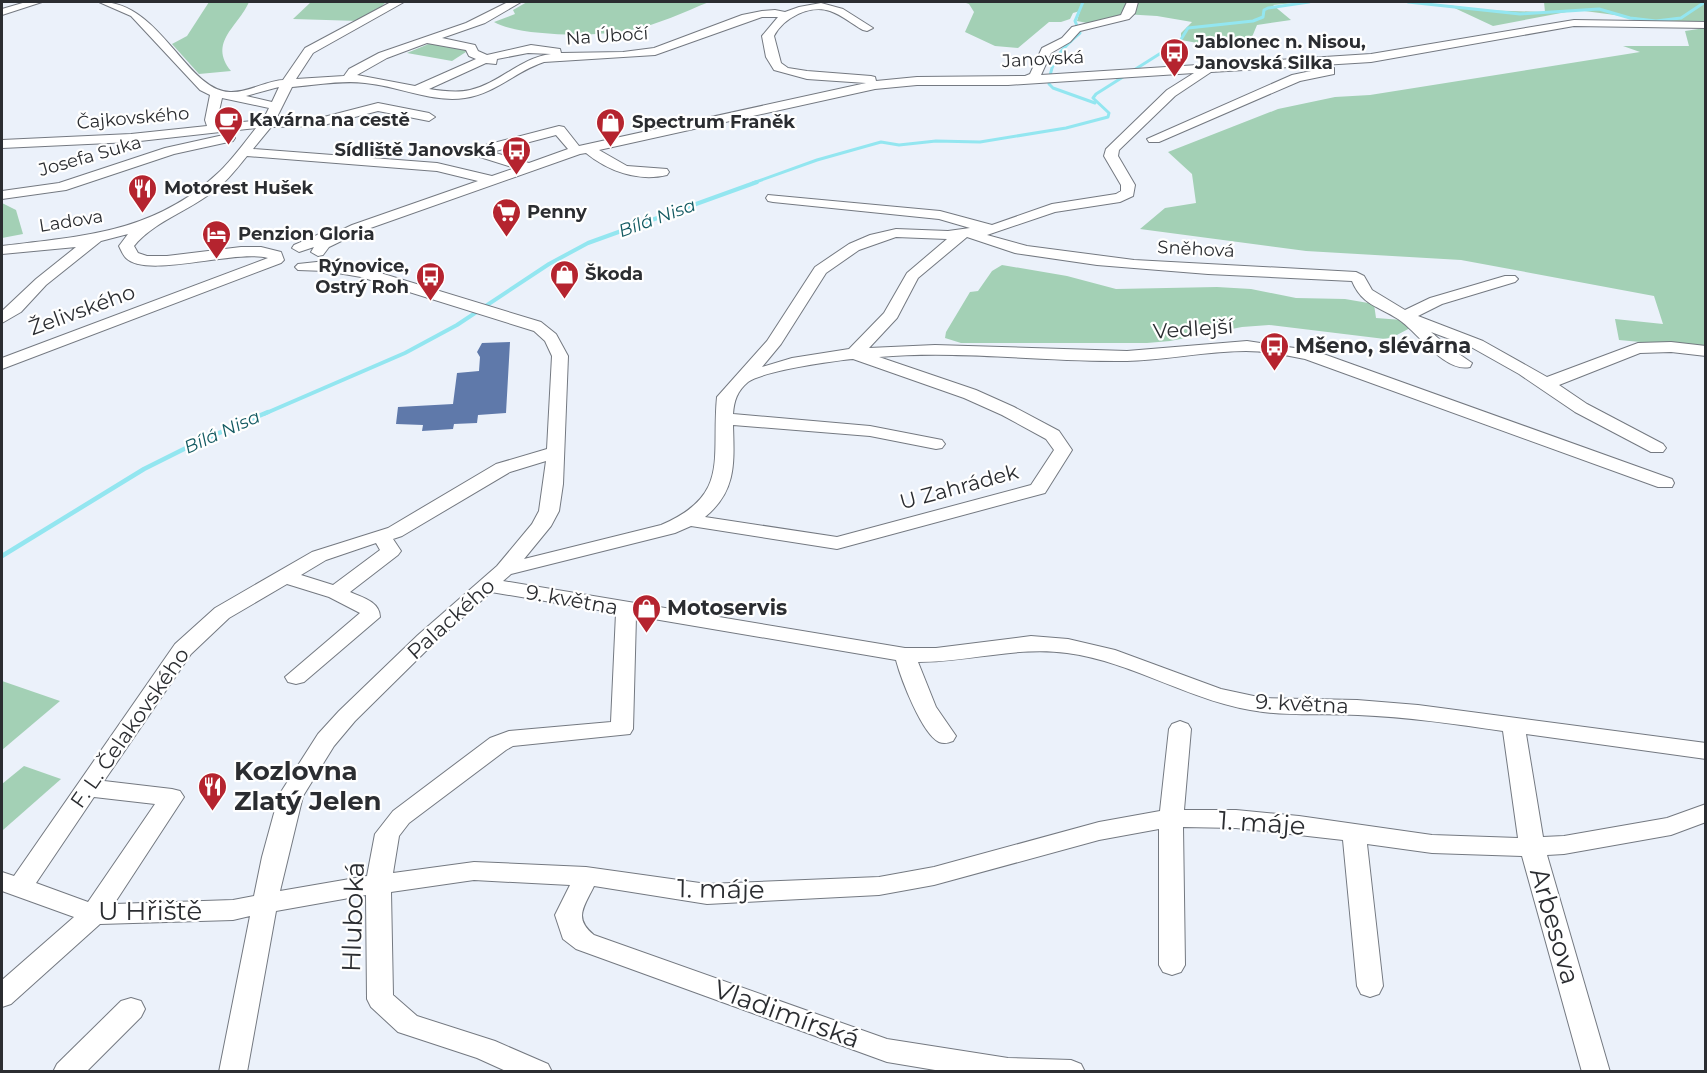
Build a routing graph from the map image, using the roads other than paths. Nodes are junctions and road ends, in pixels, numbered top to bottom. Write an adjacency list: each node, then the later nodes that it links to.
1 (36, 2): 7 (street)
2 (105, 2): 22 (street)
3 (408, 2): 6 (street)
4 (515, 2): 11 (street)
5 (1132, 2): 18 (street, Janovská)
6 (396, 3): 19 (street)
7 (2, 12)
8 (786, 16): 10 (street); 16 (street, Na Úbočí); 20 (street)
9 (1706, 25): 14 (street, Janovská)
10 (867, 28)
11 (428, 40): 13 (street); 17 (street)
12 (556, 52): 13 (street)
13 (488, 60): 16 (street); 21 (street)
14 (1338, 60): 15 (street, Janovská); 26 (street)
15 (1207, 69): 18 (street, Janovská); 30 (street)
16 (519, 70): 21 (street, Na Úbočí)
17 (348, 79): 19 (street, Na Úbočí); 21 (street, Na Úbočí)
18 (1033, 79): 20 (street, Janovská)
19 (288, 82): 23 (street, Na Úbočí); 24 (street)
20 (898, 82): 34 (street, Janovská)
21 (419, 89)
22 (217, 93): 23 (street); 28 (street)
23 (232, 96): 24 (street)
24 (275, 106): 27 (street)
25 (424, 116): 27 (street, Čajkovského)
26 (1205, 118): 30 (street); 32 (street)
27 (267, 123): 29 (street, Čajkovského); 31 (street)
28 (215, 128): 29 (street, Čajkovského); 33 (street, Čajkovského)
29 (238, 131): 31 (street, Josefa Suka); 39 (street, Josefa Suka)
30 (1128, 134): 43 (street)
31 (258, 135): 35 (street)
32 (1154, 140)
33 (2, 144)
34 (582, 149): 36 (street, Janovská); 36 (street); 37 (street)
35 (243, 152): 38 (street); 42 (street)
36 (527, 167): 38 (street, Janovská)
37 (662, 172)
38 (492, 180): 41 (street, Janovská)
39 (2, 195)
40 (772, 198): 43 (street)
41 (398, 213): 46 (street, Janovská); 49 (street, Janovská)
42 (146, 226): 45 (street, Ladova); 48 (street)
43 (992, 230): 44 (street)
44 (968, 233): 54 (street, Sněhová); 57 (street); 60 (street)
45 (94, 238): 47 (street, Ladova); 55 (street)
46 (297, 249): 48 (street, Palackého); 49 (street, Palackého); 50 (street, Janovská)
47 (2, 250)
48 (220, 253): 50 (street)
49 (319, 254): 51 (street, Janovská); 52 (street, Palackého)
50 (279, 262): 51 (street, Palackého); 59 (street, Želivského)
51 (303, 267): 52 (street, Palackého)
52 (364, 273): 65 (street, Palackého)
53 (1510, 279): 54 (street)
54 (1405, 316): 58 (street, Sněhová); 61 (street, Sněhová)
55 (2, 318)
56 (1706, 351): 61 (street)
57 (854, 354): 60 (street, Vedlejší); 66 (street, Vedlejší); 67 (street, U Zahrádek)
58 (1464, 363)
59 (2, 364)
60 (741, 379): 62 (street)
61 (1546, 384): 64 (street, Sněhová)
62 (724, 419): 63 (street); 67 (street)
63 (936, 444)
64 (1657, 448)
65 (554, 453): 68 (street, F. L. Čelakovského); 70 (street, Palackého)
66 (1665, 483)
67 (689, 520): 70 (street)
68 (381, 536): 69 (street, F. L. Čelakovského); 71 (street)
69 (284, 576): 71 (street); 79 (street, F. L. Čelakovského)
70 (496, 577): 72 (street, 9. května); 87 (street, Palackého)
71 (336, 593): 74 (street)
72 (627, 609): 73 (street, 9. května); 86 (street, Hluboká)
73 (905, 655): 75 (street, 9. května); 77 (street)
74 (296, 677)
75 (1513, 725): 78 (street, 9. května); 83 (street)
76 (1180, 729): 81 (street)
77 (945, 736)
78 (1706, 751)
79 (88, 788): 85 (street, F. L. Čelakovského); 88 (street)
80 (1706, 812): 83 (street, Arbesova)
81 (1171, 818): 82 (street, 1. máje); 84 (street, 1. máje); 89 (street)
82 (1354, 832): 83 (street, 1. máje); 90 (street)
83 (1532, 847): 97 (street, Arbesova)
84 (586, 876): 86 (street, 1. máje); 96 (street, Vladimírská)
85 (10, 885): 88 (street, U Hřiště)
86 (378, 886): 87 (street, 1. máje); 95 (street, Hluboká)
87 (266, 903): 88 (street, U Hřiště); 94 (street, Palackého)
88 (94, 914): 91 (street)
89 (1172, 965)
90 (1370, 986)
91 (2, 996)
92 (132, 1009): 93 (street)
93 (67, 1071)
94 (233, 1071)
95 (538, 1071)
96 (1071, 1071)
97 (1596, 1071)

